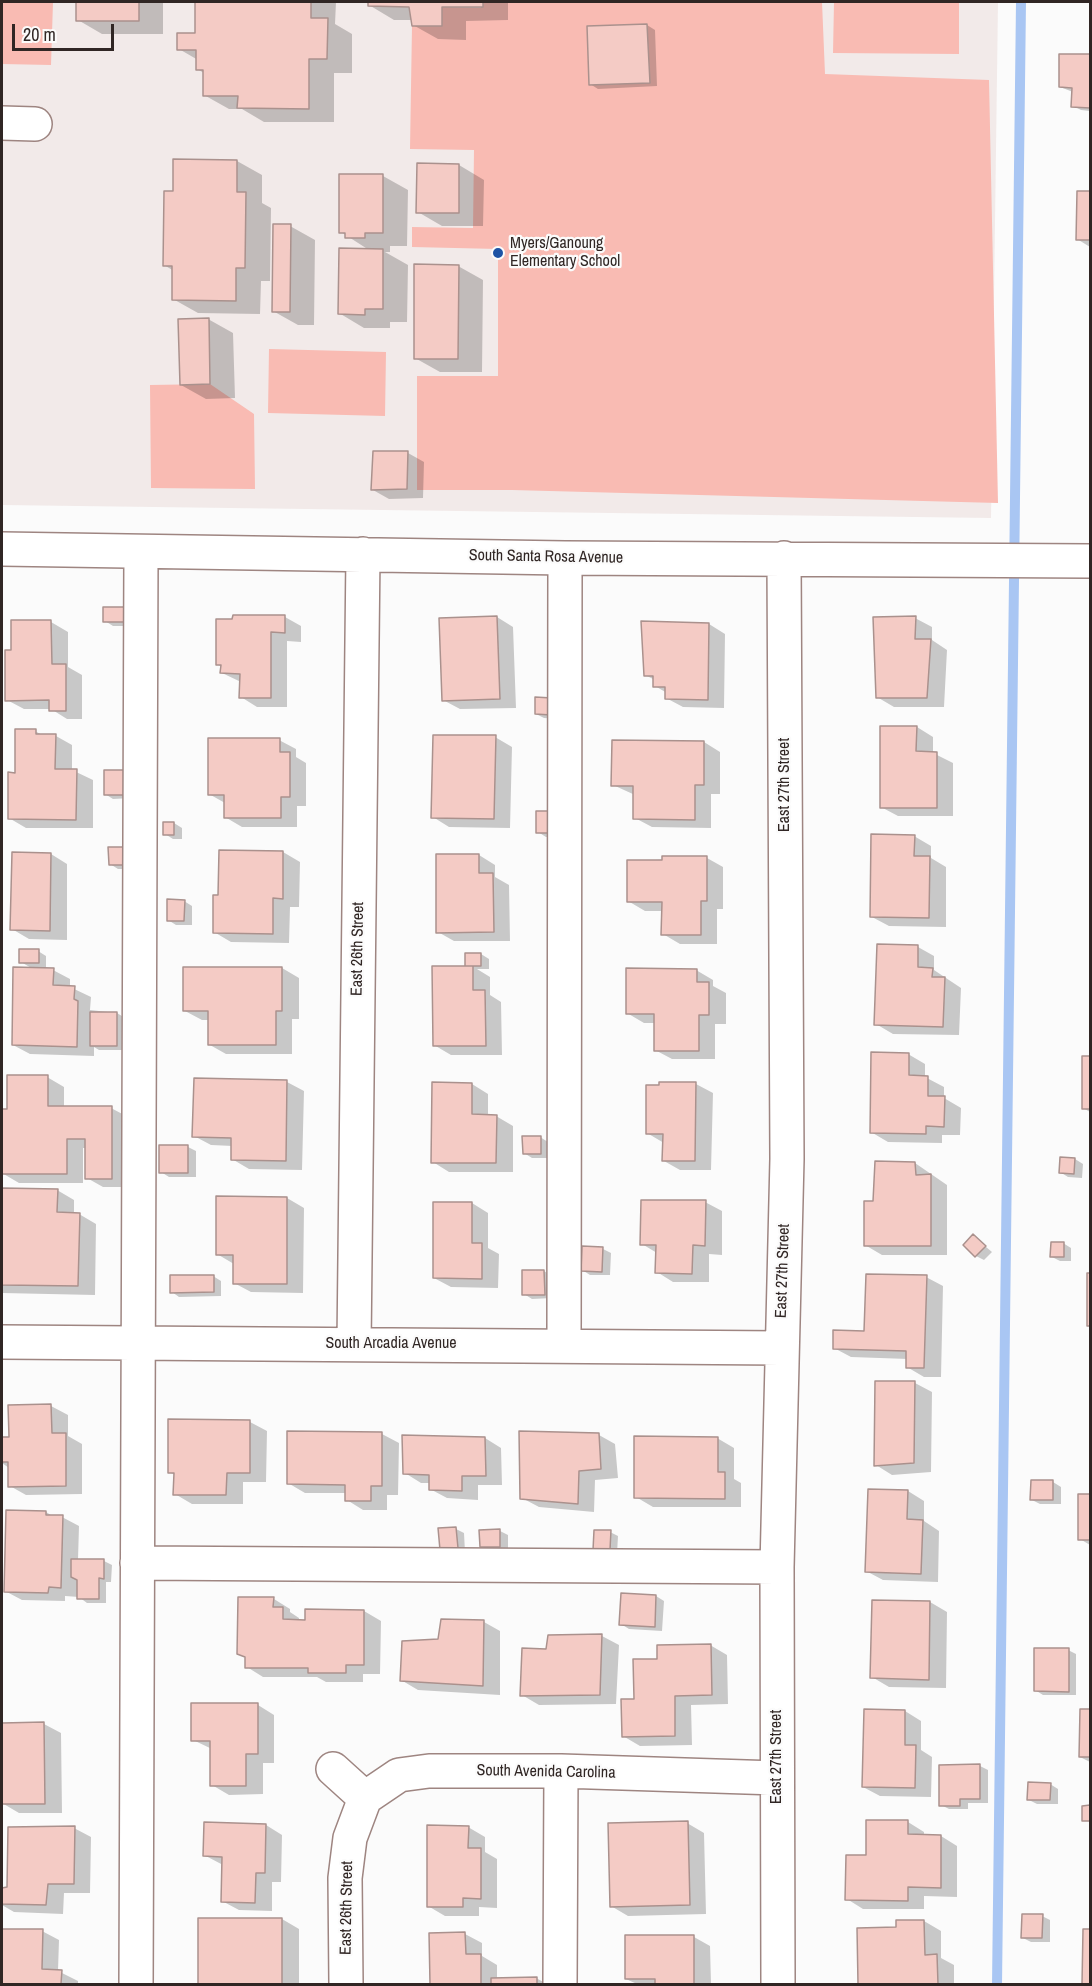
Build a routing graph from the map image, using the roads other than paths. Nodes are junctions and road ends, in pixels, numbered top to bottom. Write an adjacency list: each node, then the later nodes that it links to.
1 (2, 123): 2 (street)
2 (35, 124)
3 (2, 549): 4 (street, South Santa Rosa Avenue)
4 (141, 553): 5 (street, South Santa Rosa Avenue); 10 (street)
5 (363, 554): 6 (street, South Santa Rosa Avenue); 11 (street, East 26th Street)
6 (565, 558): 7 (street, South Santa Rosa Avenue); 12 (street)
7 (784, 558): 8 (street, South Santa Rosa Avenue); 13 (street, East 27th Street)
8 (1090, 561)
9 (2, 1342): 10 (street, South Arcadia Avenue)
10 (139, 1343): 11 (street, South Arcadia Avenue); 14 (street)
11 (354, 1344): 12 (street, South Arcadia Avenue)
12 (564, 1345): 13 (street, South Arcadia Avenue)
13 (781, 1348): 15 (street, East 27th Street)
14 (137, 1563): 15 (street); 20 (street)
15 (777, 1567): 18 (street, East 27th Street)
16 (333, 1769): 19 (street)
17 (561, 1771): 18 (street, South Avenida Carolina); 19 (street, South Avenida Carolina); 22 (street)
18 (777, 1778): 23 (street, East 27th Street)
19 (365, 1798): 21 (street, East 26th Street)
20 (136, 1984)
21 (346, 1984)
22 (560, 1984)
23 (778, 1984)

